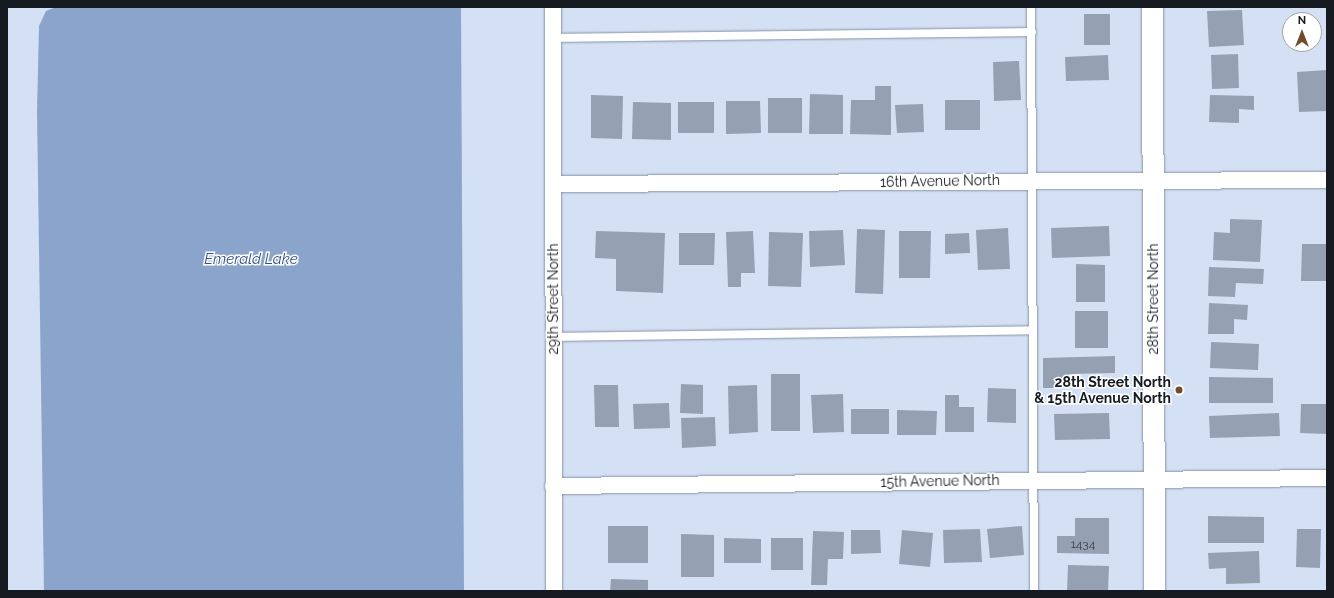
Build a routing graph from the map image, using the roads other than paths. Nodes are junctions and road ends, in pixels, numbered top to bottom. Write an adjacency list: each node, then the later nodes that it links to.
1 (553, 7): 5 (street, 29th Street North)
2 (1031, 7): 4 (lane)
3 (1152, 7): 6 (street, 28th Street North)
4 (1032, 32): 5 (lane); 7 (lane)
5 (553, 38): 9 (street, 29th Street North)
6 (1153, 179): 7 (street, 16th Avenue North); 8 (street, 16th Avenue North); 13 (street, 28th Street North)
7 (1033, 180): 9 (street, 16th Avenue North); 10 (lane)
8 (1327, 180)
9 (554, 184): 11 (street, 29th Street North)
10 (1033, 330): 11 (lane); 14 (lane)
11 (553, 337): 15 (street, 29th Street North)
12 (1327, 478): 13 (street, 15th Avenue North)
13 (1153, 479): 14 (street, 15th Avenue North); 18 (street, 28th Street North)
14 (1033, 480): 15 (street, 15th Avenue North); 17 (lane)
15 (553, 486): 16 (street, 29th Street North)
16 (554, 591)
17 (1034, 591)
18 (1154, 591)

